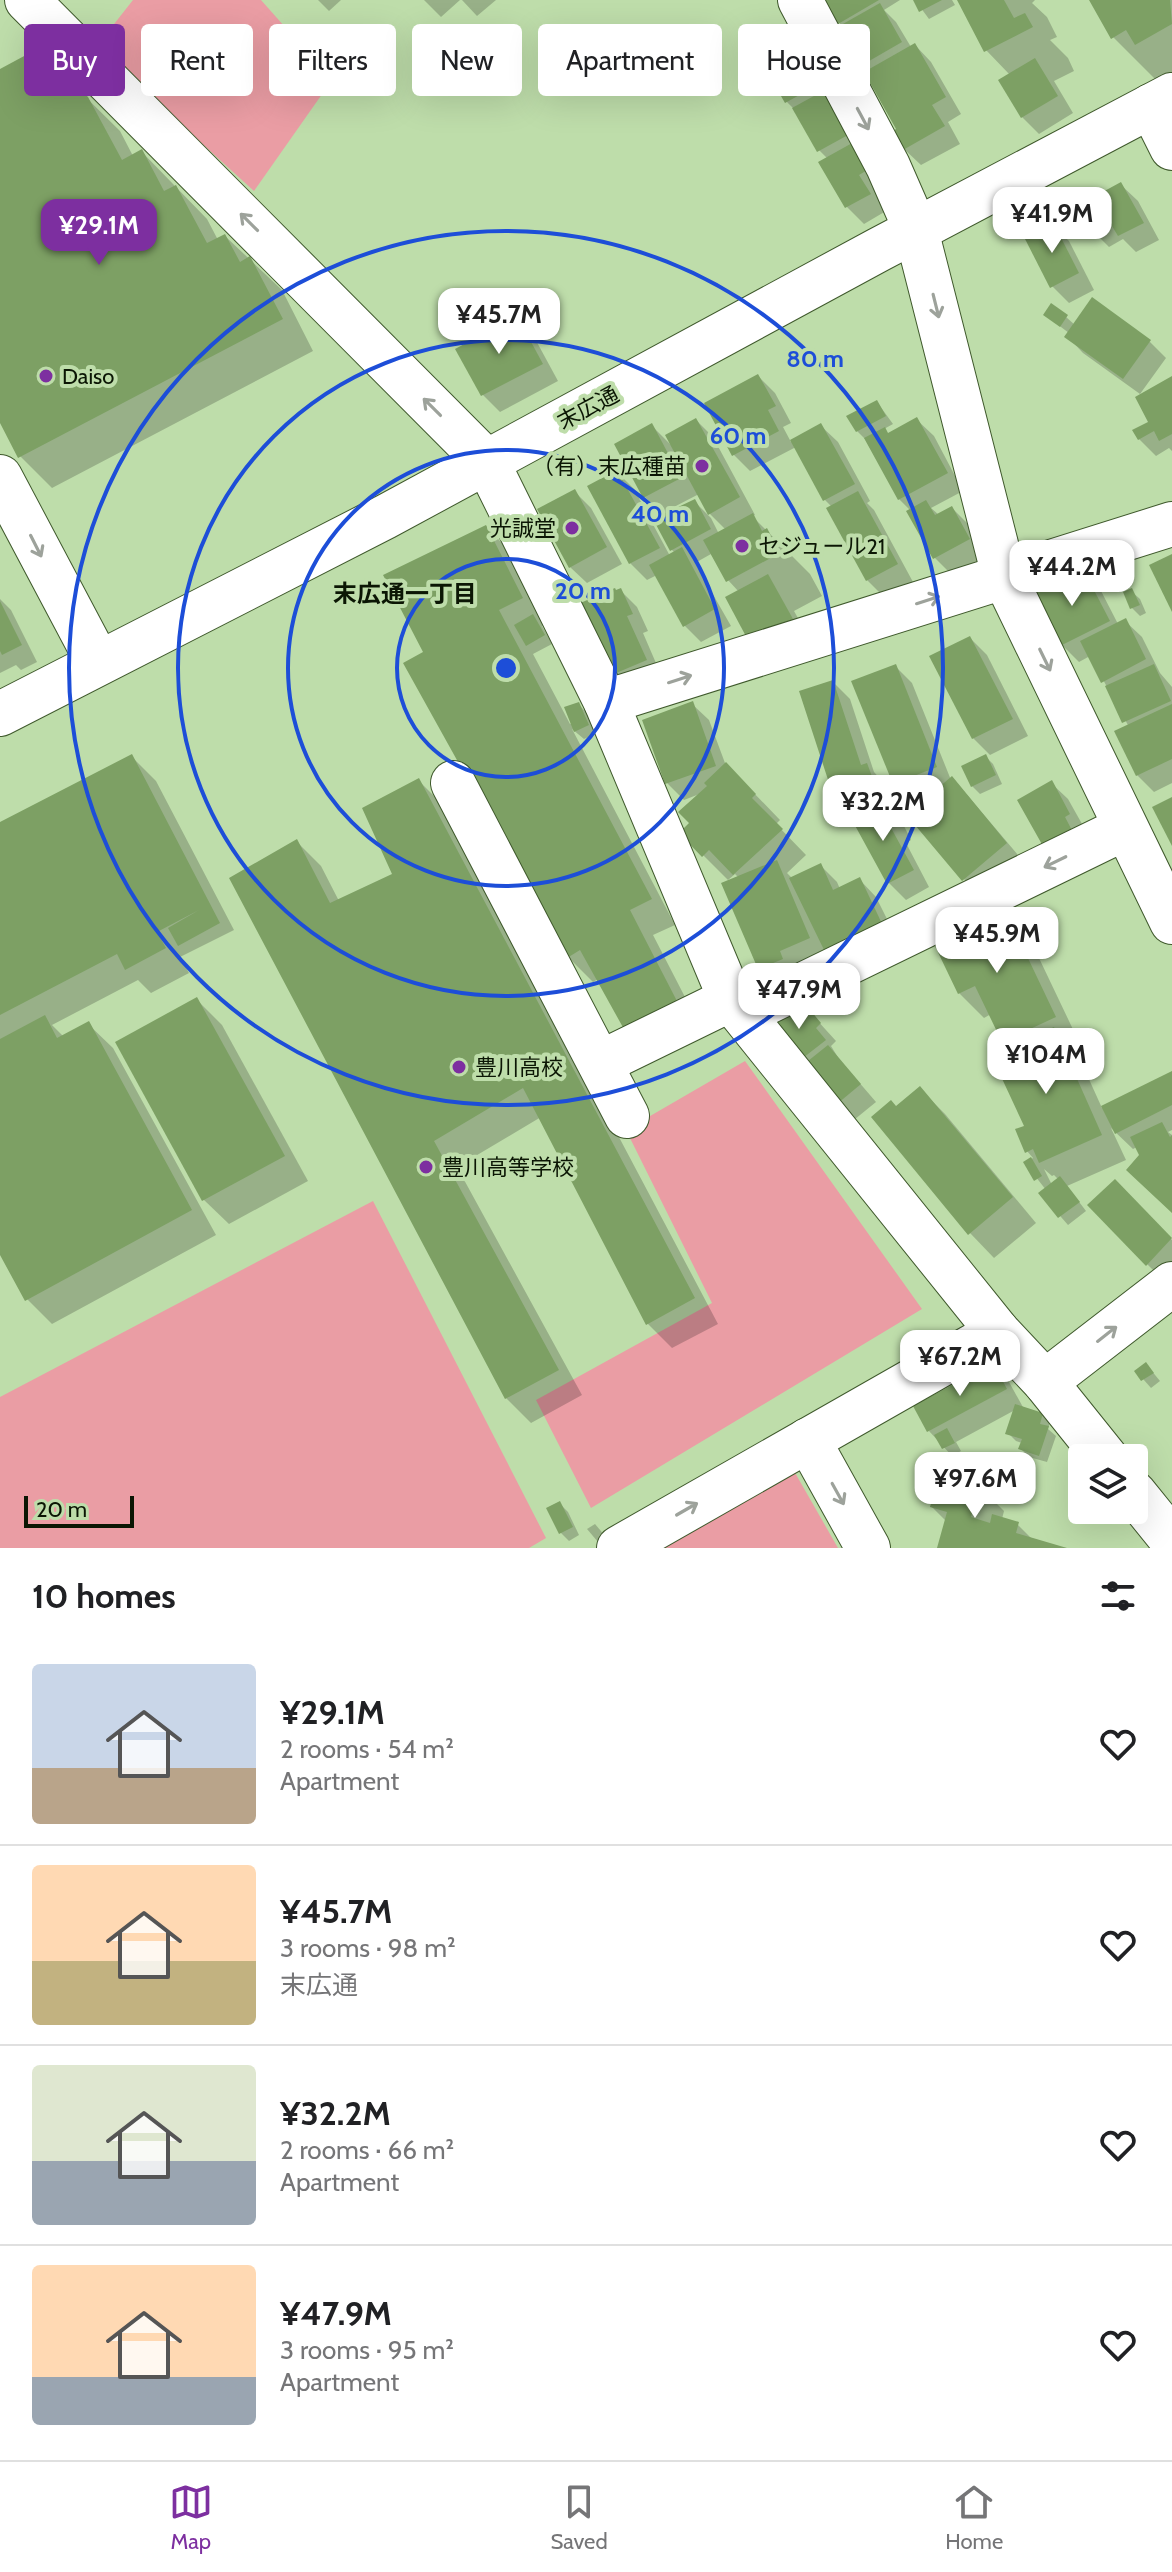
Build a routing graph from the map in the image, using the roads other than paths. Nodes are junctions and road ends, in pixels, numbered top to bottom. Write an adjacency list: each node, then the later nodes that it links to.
1 (27, 0): 6 (street, one-way to 1)
2 (800, 0): 5 (street, one-way to 5)
3 (1161, 101): 4 (street); 5 (street, 末広通)
4 (1172, 148)
5 (916, 230): 6 (street, 末広通); 9 (street, one-way to 9)
6 (487, 462): 10 (street, 末広通); 11 (street)
7 (0, 477): 10 (street, one-way to 10)
8 (1172, 524): 9 (street)
9 (1004, 576): 11 (street, one-way to 9); 14 (street, one-way to 14)
10 (98, 662): 12 (street, 末広通)
11 (606, 702): 16 (street)
12 (0, 714)
13 (453, 783): 17 (street)
14 (1125, 828): 15 (street); 16 (street, one-way to 16)
15 (1172, 922)
16 (737, 1007): 17 (street); 20 (street)
17 (600, 1063): 18 (street)
18 (627, 1116)
19 (1172, 1284): 21 (street, one-way to 19)
20 (998, 1332): 21 (street); 22 (street)
21 (1045, 1382): 23 (street)
22 (808, 1440): 26 (street, one-way to 22); 27 (street, one-way to 27)
23 (1095, 1444)
24 (1148, 1510): 25 (street)
25 (1172, 1540)
26 (619, 1548)
27 (868, 1548)

